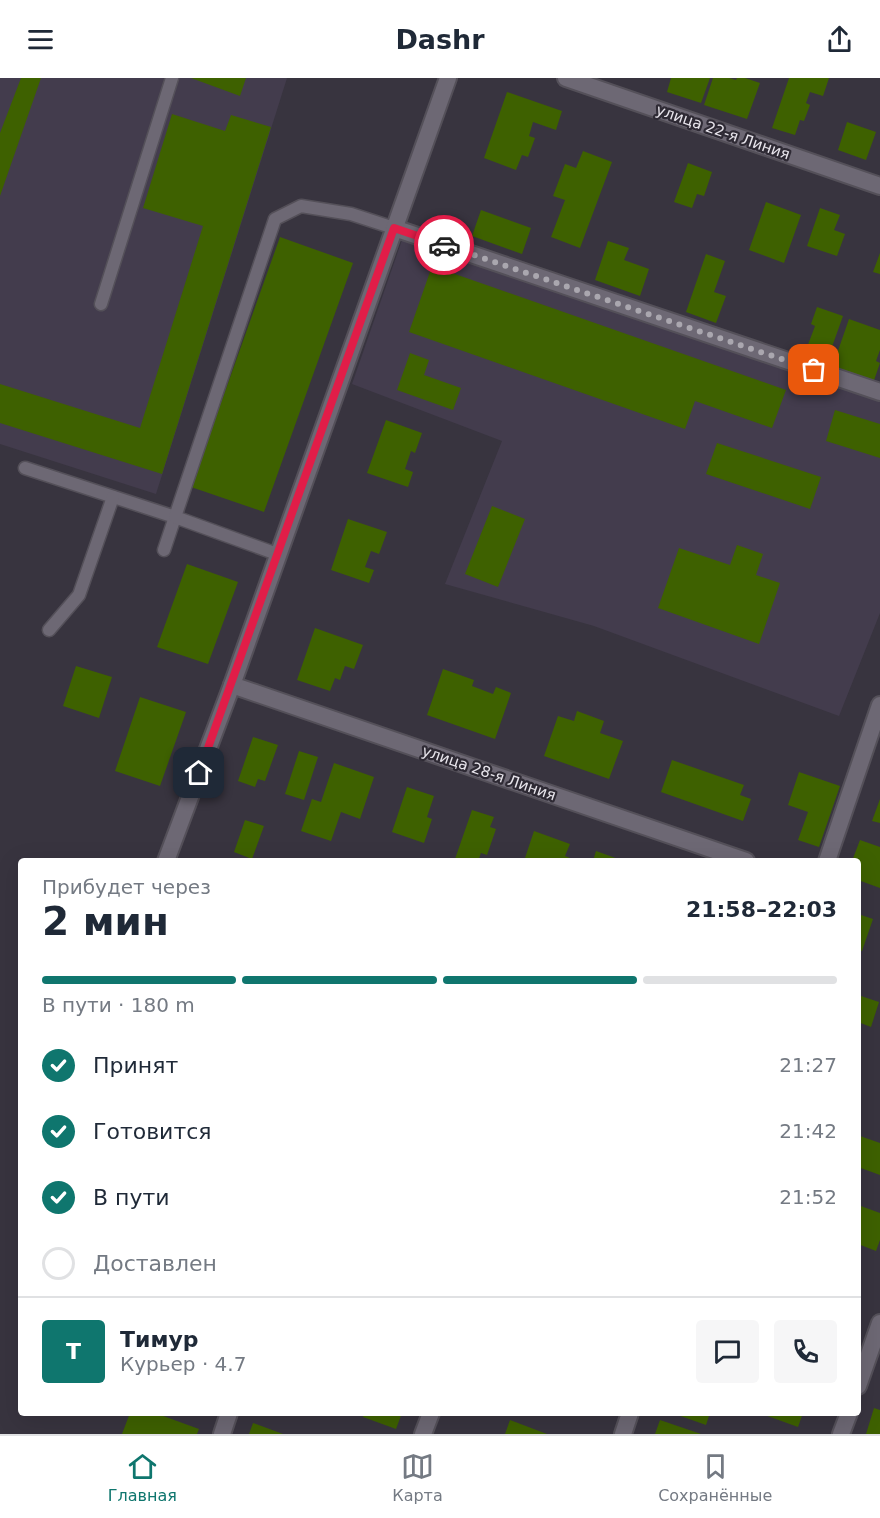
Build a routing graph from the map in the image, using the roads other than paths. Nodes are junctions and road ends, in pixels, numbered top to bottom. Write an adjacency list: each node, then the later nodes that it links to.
1 (172, 78): 6 (lane)
2 (448, 78): 5 (street)
3 (566, 78): 4 (street, улица 22-я Линия)
4 (880, 186)
5 (394, 228): 7 (street); 10 (lane); 12 (street)
6 (102, 304)
7 (880, 392)
8 (25, 468): 9 (lane)
9 (113, 497): 10 (lane); 13 (lane)
10 (175, 517): 11 (lane); 12 (lane)
11 (164, 550)
12 (277, 554): 14 (street)
13 (49, 630)
14 (232, 685): 16 (street); 17 (street, улица 28-я Линия)
15 (879, 712): 18 (street)
16 (167, 858)
17 (737, 858)
18 (827, 858)
19 (880, 1323): 20 (street)
20 (869, 1352): 21 (street)
21 (861, 1377)
22 (228, 1416): 26 (street)
23 (429, 1416): 27 (street)
24 (629, 1416): 28 (street)
25 (848, 1416): 29 (street)
26 (222, 1434)
27 (423, 1434)
28 (623, 1434)
29 (841, 1434)

